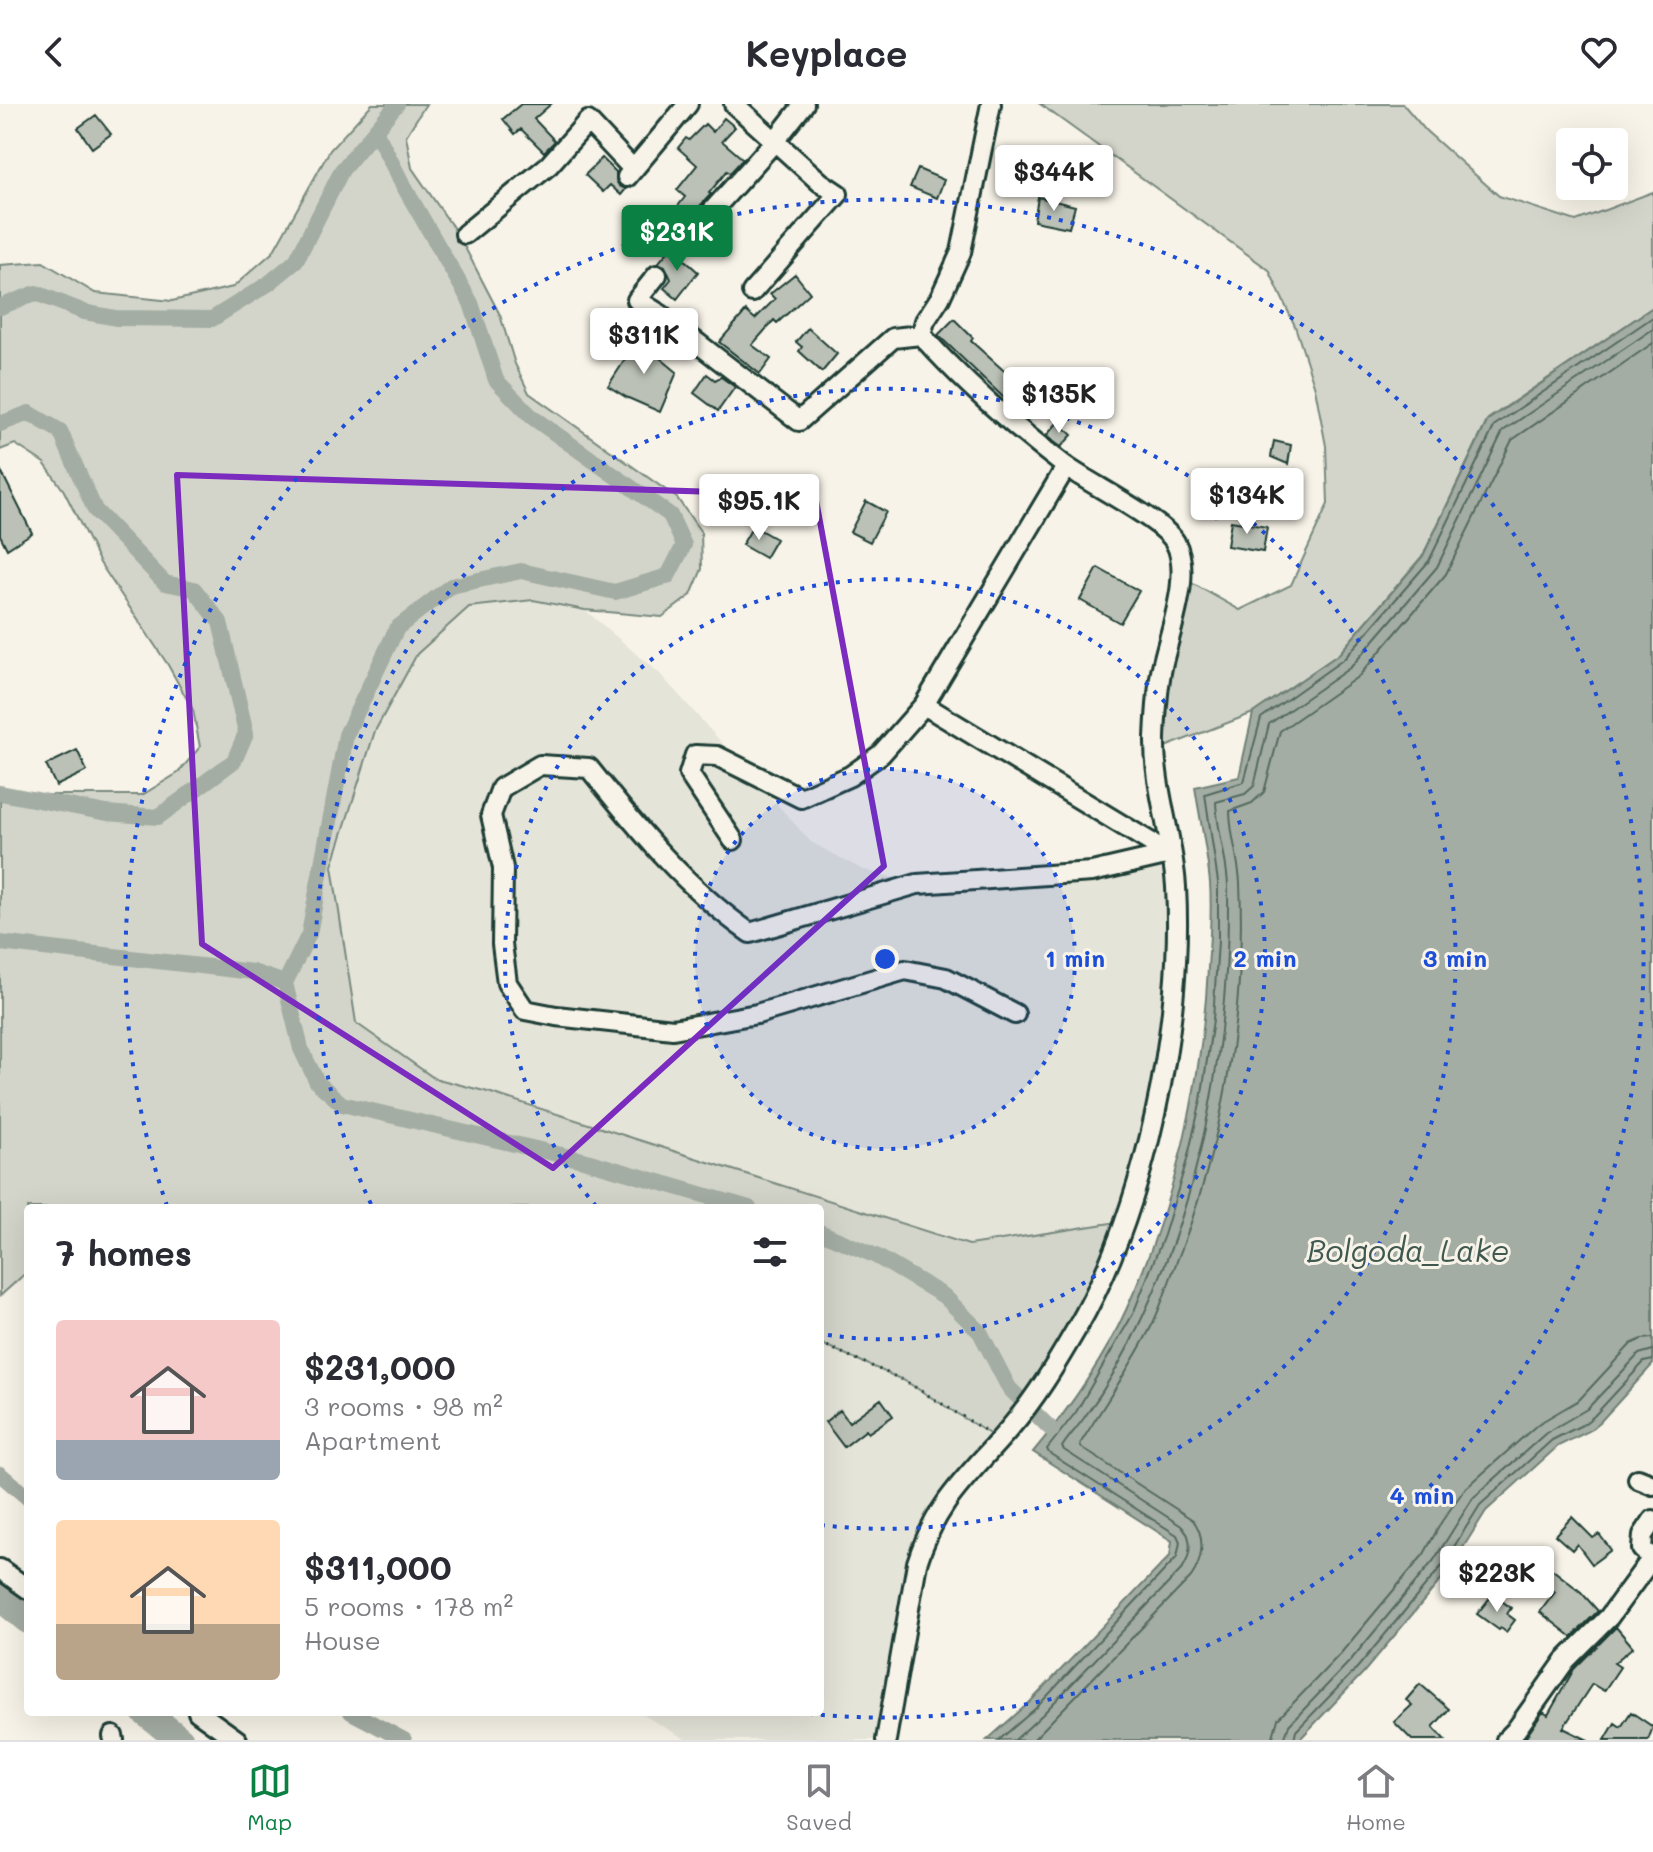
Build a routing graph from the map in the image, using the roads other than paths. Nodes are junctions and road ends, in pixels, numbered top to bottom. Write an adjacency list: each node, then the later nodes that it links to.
1 (688, 104): 6 (street)
2 (734, 104): 5 (street)
3 (804, 104): 5 (street)
4 (991, 104): 10 (street)
5 (775, 141): 7 (street); 9 (street)
6 (465, 234)
7 (686, 240)
8 (657, 275): 10 (street)
9 (752, 292)
10 (921, 335): 11 (street)
11 (1066, 467): 12 (street); 14 (street)
12 (924, 705): 13 (street); 14 (street)
13 (733, 840)
14 (1170, 854): 15 (street); 23 (street)
15 (1015, 1014)
16 (1653, 1520): 17 (street)
17 (1652, 1558): 21 (street)
18 (0, 1569): 19 (street)
19 (24, 1586)
20 (204, 1716): 22 (street)
21 (1515, 1738)
22 (237, 1740)
23 (886, 1740)

